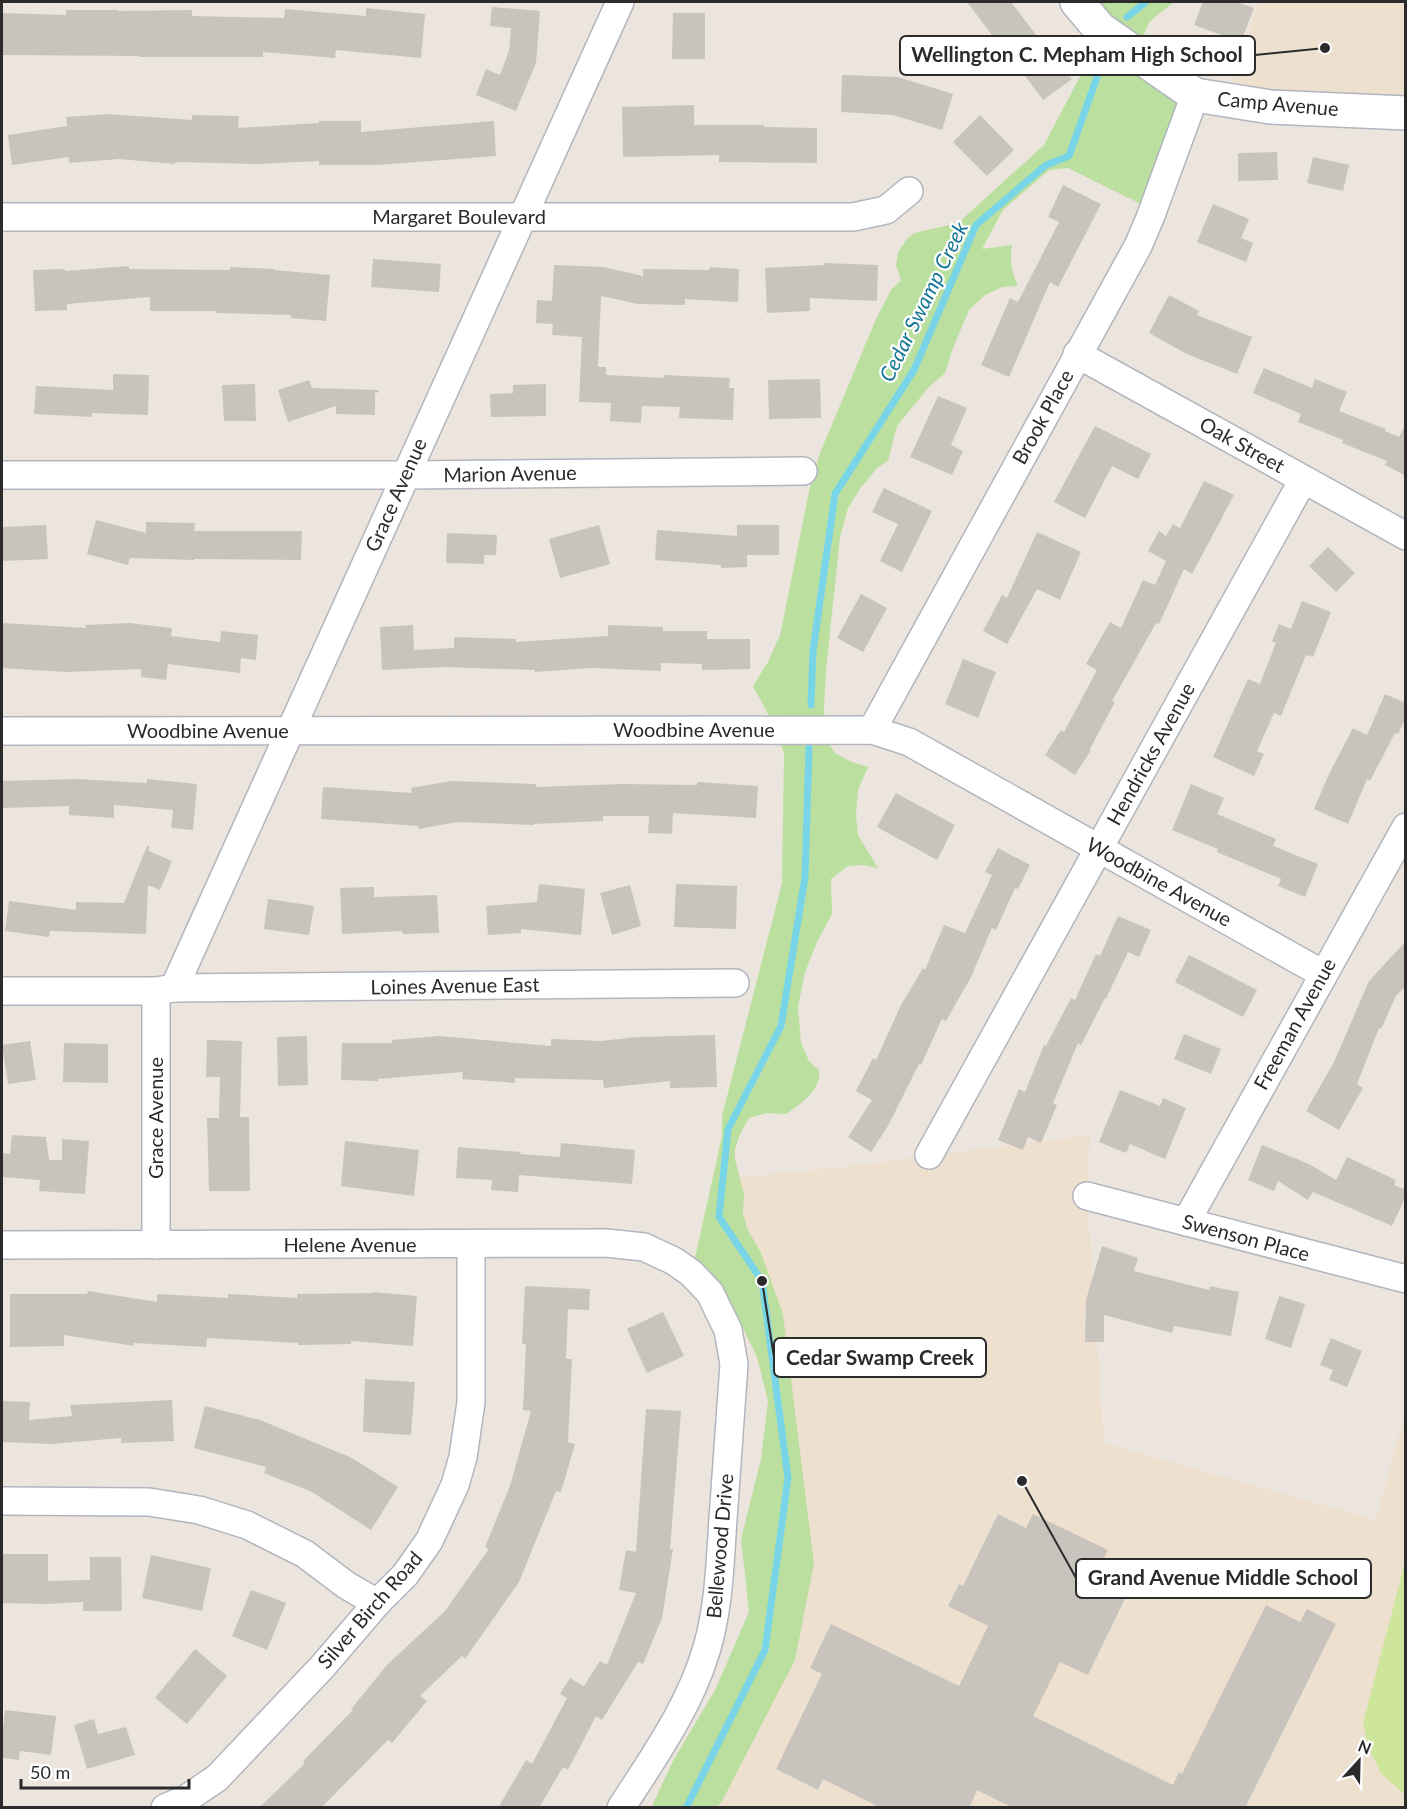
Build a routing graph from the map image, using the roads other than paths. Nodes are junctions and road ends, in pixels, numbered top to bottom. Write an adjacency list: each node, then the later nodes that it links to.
1 (620, 2): 7 (street, Grace Avenue)
2 (1077, 2): 3 (street, Camp Avenue)
3 (1195, 95): 4 (street, Camp Avenue); 8 (street, Brook Place)
4 (1406, 113)
5 (909, 191): 7 (street, Margaret Boulevard)
6 (2, 217): 7 (street, Margaret Boulevard)
7 (522, 217): 11 (street, Grace Avenue)
8 (1077, 354): 12 (street, Oak Street); 14 (street, Brook Place)
9 (802, 471): 11 (street, Marion Avenue)
10 (2, 475): 11 (street, Marion Avenue)
11 (405, 475): 16 (street, Grace Avenue)
12 (1303, 480): 13 (street, Oak Street); 18 (street, Hendricks Avenue)
13 (1406, 537)
14 (872, 730): 16 (street, Woodbine Avenue); 18 (street, Woodbine Avenue)
15 (2, 731): 16 (street, Woodbine Avenue)
16 (290, 731): 21 (street, Grace Avenue)
17 (1406, 827): 19 (street, Freeman Avenue)
18 (1099, 848): 19 (street, Woodbine Avenue); 23 (street, Hendricks Avenue)
19 (1323, 974): 25 (street, Freeman Avenue)
20 (735, 983): 21 (street, Loines Avenue East)
21 (165, 990): 22 (street, Loines Avenue East); 27 (street, Grace Avenue)
22 (2, 991)
23 (930, 1155)
24 (1087, 1196): 25 (street, Swenson Place)
25 (1186, 1222): 30 (street, Swenson Place)
26 (2, 1245): 27 (street, Helene Avenue)
27 (156, 1245): 28 (street, Helene Avenue)
28 (471, 1245): 29 (street, Helene Avenue); 32 (street, Silver Birch Road)
29 (691, 1273): 34 (street, Bellewood Drive)
30 (1406, 1279)
31 (2, 1501): 32 (street)
32 (377, 1603): 33 (street, Silver Birch Road)
33 (165, 1808)
34 (621, 1808)

